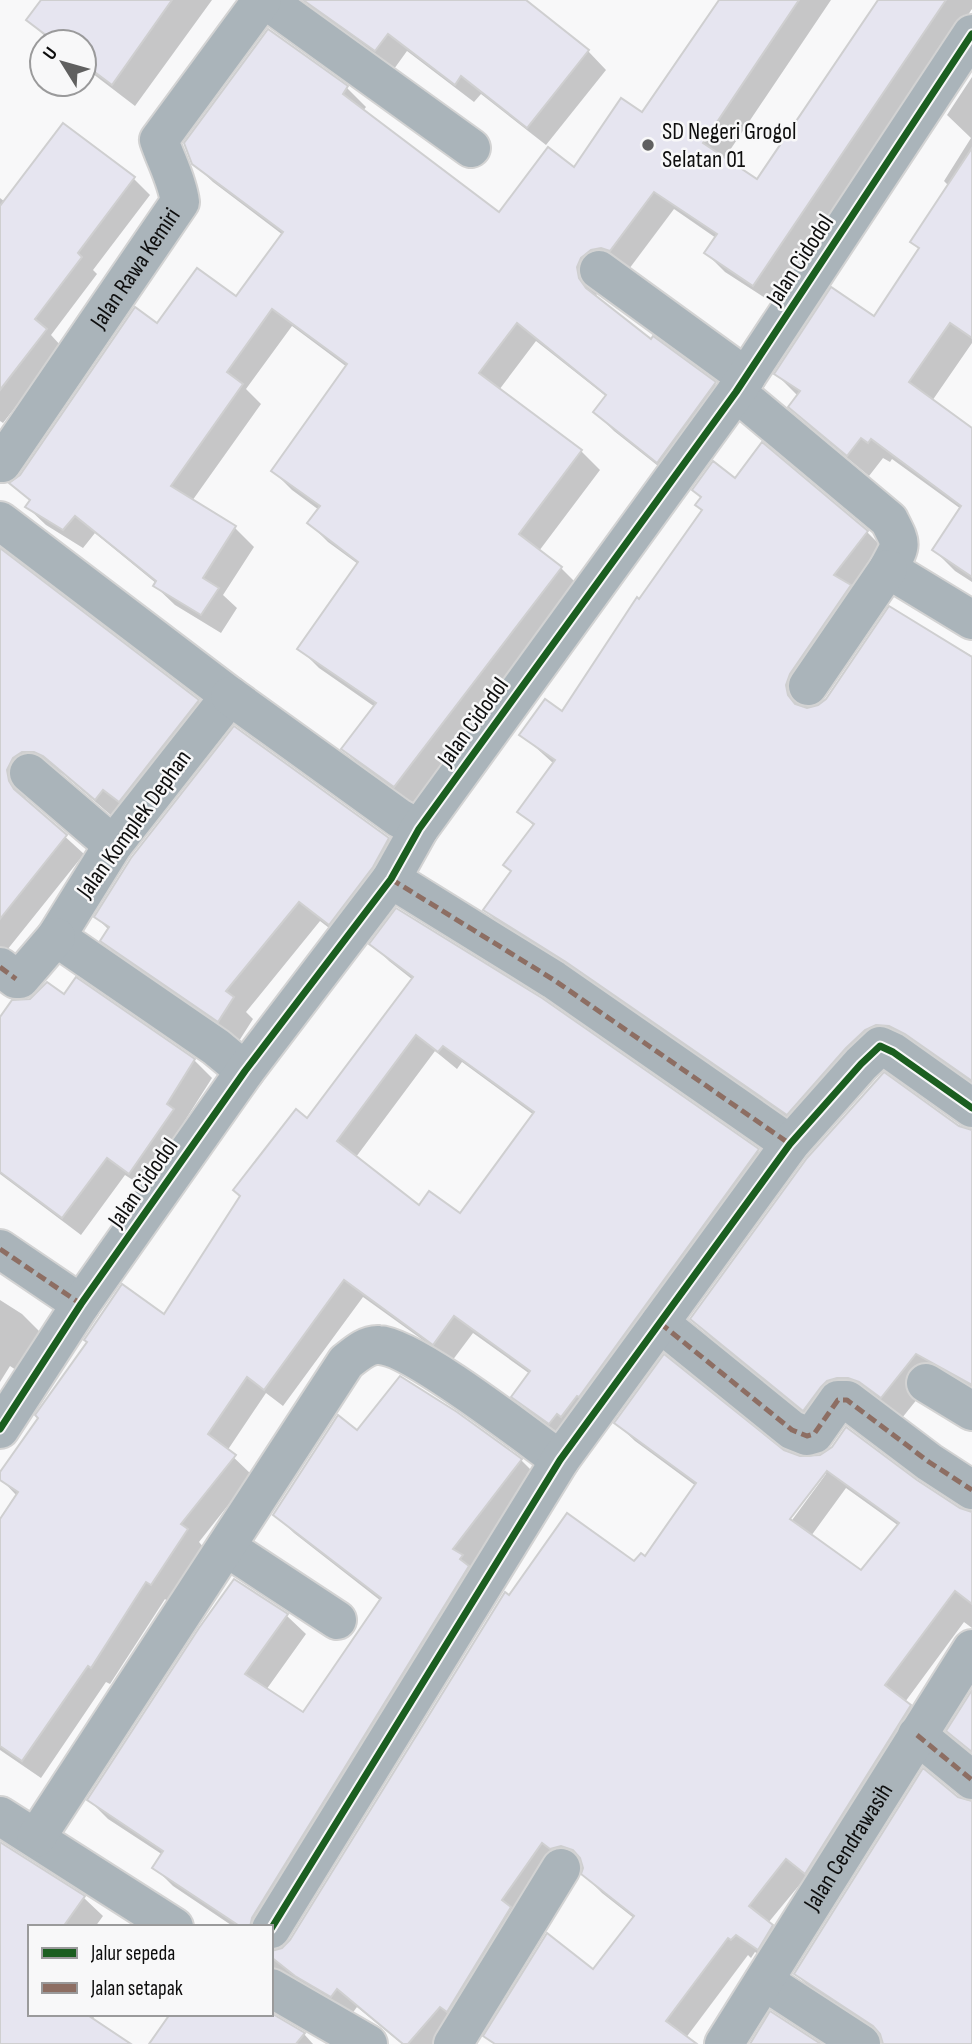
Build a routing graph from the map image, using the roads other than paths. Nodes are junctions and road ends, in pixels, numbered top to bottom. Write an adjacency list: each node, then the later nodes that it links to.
1 (264, 0): 3 (street, Jalan Rawa Kemiri); 6 (street, Jalan Rawa Kemiri)
2 (972, 34): 5 (street, Jalan Cidodol)
3 (471, 148)
4 (599, 270): 5 (street)
5 (741, 384): 8 (street); 13 (street, Jalan Cidodol)
6 (2, 463)
7 (0, 520): 11 (street)
8 (888, 569): 9 (street); 10 (street)
9 (972, 620)
10 (808, 685)
11 (230, 696): 13 (street); 14 (street, Jalan Komplek Dephan)
12 (29, 772): 14 (street)
13 (419, 829): 15 (street, Jalan Cidodol)
14 (113, 845): 16 (street, Jalan Komplek Dephan)
15 (391, 878): 18 (street, Jalan Cidodol); 20 (street)
16 (56, 937): 17 (street, Jalan Komplek Dephan); 18 (street)
17 (0, 967)
18 (245, 1071): 22 (street, Jalan Cidodol)
19 (972, 1108): 20 (street)
20 (790, 1144): 23 (street)
21 (0, 1249): 22 (street)
22 (81, 1304): 26 (street, Jalan Cidodol)
23 (660, 1322): 27 (street); 28 (street)
24 (926, 1383): 25 (street)
25 (972, 1411)
26 (0, 1429)
27 (560, 1460): 29 (street); 38 (street)
28 (972, 1490)
29 (226, 1547): 30 (street); 35 (street)
30 (337, 1620)
31 (972, 1649): 32 (street, Jalan Cendrawasih)
32 (917, 1735): 33 (street); 39 (street, Jalan Cendrawasih)
33 (972, 1780)
34 (0, 1816): 35 (street)
35 (36, 1838): 37 (street)
36 (561, 1868): 42 (street)
37 (171, 1925)
38 (273, 1926)
39 (764, 1981): 43 (street, Jalan Cendrawasih); 44 (street)
40 (273, 1989): 41 (street)
41 (368, 2044)
42 (453, 2044)
43 (724, 2044)
44 (861, 2044)

